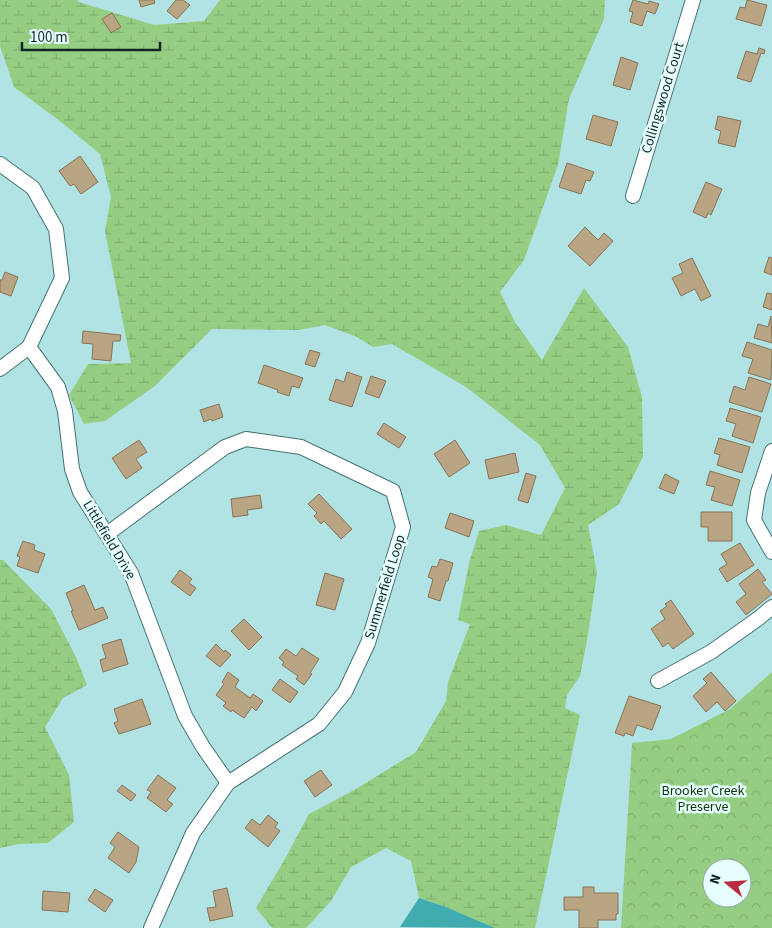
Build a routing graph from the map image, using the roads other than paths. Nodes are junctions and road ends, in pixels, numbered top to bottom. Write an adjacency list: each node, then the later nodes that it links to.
1 (693, 0): 3 (street, Collingswood Court)
2 (0, 164): 4 (street)
3 (633, 196)
4 (29, 347): 5 (street); 7 (street, Littlefield Drive)
5 (0, 369)
6 (772, 452): 8 (street)
7 (107, 534): 11 (street, Littlefield Drive); 11 (street, Summerfield Loop)
8 (772, 552)
9 (772, 607): 10 (street)
10 (658, 681)
11 (228, 783): 12 (street, Summerfield Loop)
12 (151, 928)

